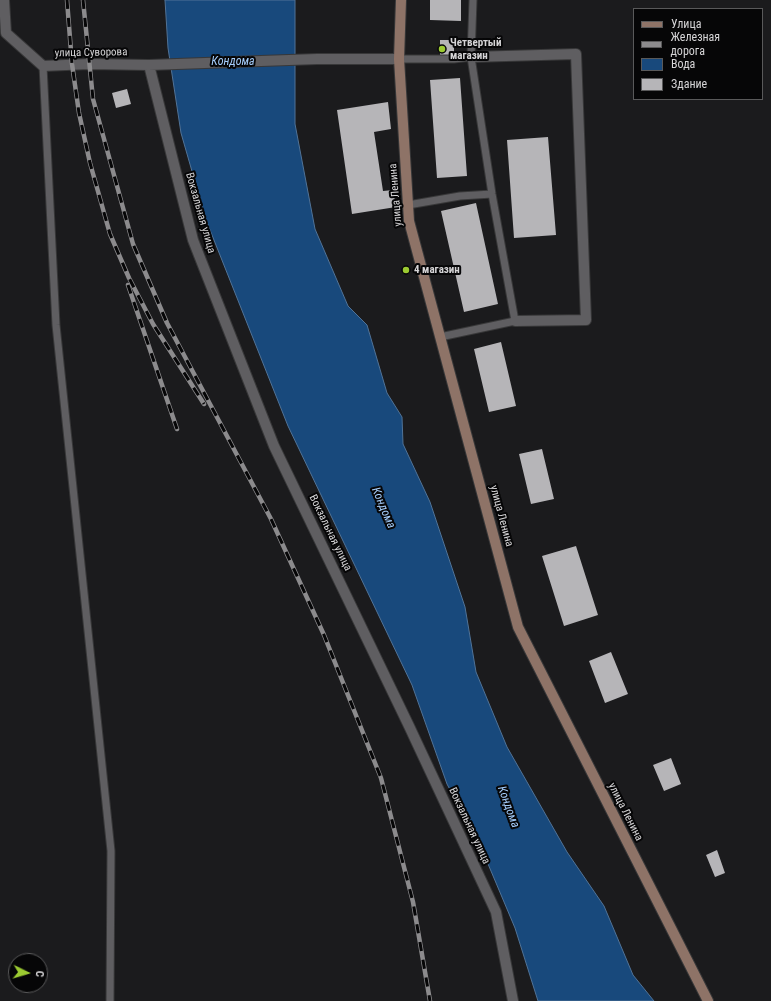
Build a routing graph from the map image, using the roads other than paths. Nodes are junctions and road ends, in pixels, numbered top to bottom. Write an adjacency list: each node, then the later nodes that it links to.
1 (4, 0): 4 (street, улица Суворова)
2 (401, 0): 6 (street, улица Ленина)
3 (473, 0): 5 (lane)
4 (3, 33): 8 (street, улица Суворова)
5 (471, 56): 6 (lane); 9 (lane); 11 (street)
6 (399, 59): 7 (street, улица Суворова); 10 (street, улица Ленина)
7 (149, 65): 8 (street, улица Суворова); 14 (street, Вокзальная улица)
8 (43, 66): 13 (lane)
9 (492, 194): 10 (lane); 11 (lane)
10 (408, 205): 12 (street, улица Ленина)
11 (515, 321): 12 (lane)
12 (440, 337): 15 (street, улица Ленина)
13 (110, 1001)
14 (513, 1001)
15 (708, 1001)

